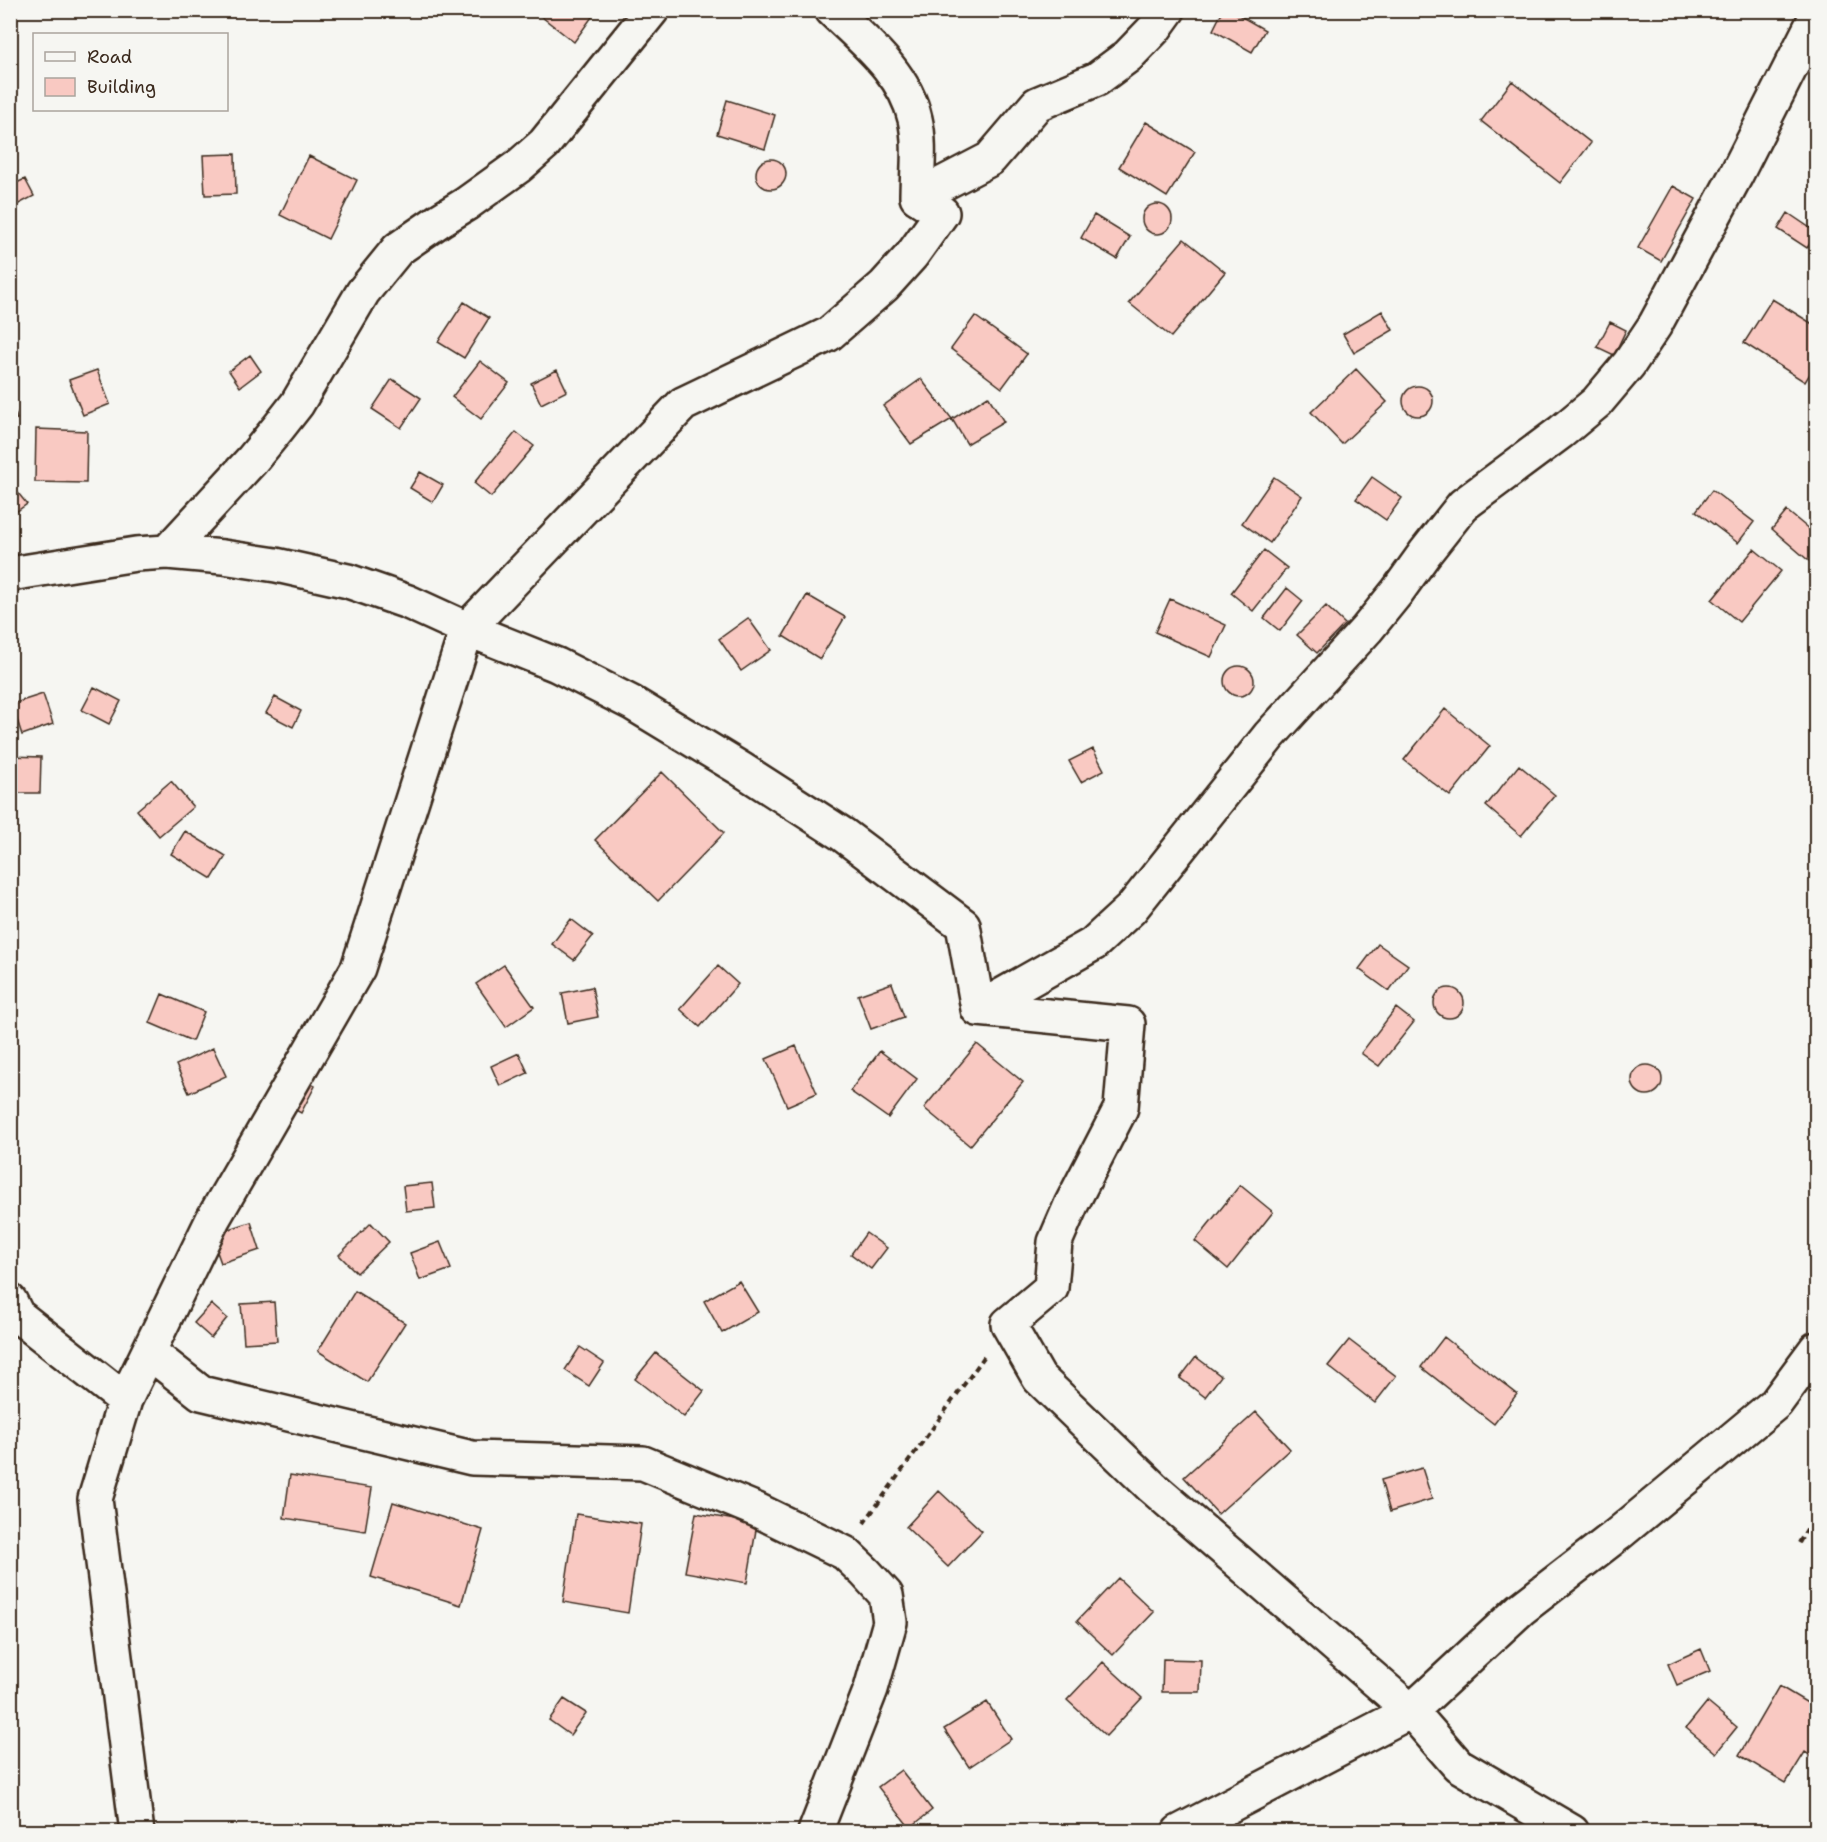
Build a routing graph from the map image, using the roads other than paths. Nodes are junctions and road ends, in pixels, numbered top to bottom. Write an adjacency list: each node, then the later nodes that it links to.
1 (652, 10): 6 (street)
2 (832, 10): 5 (street)
3 (1168, 10): 5 (street)
4 (1816, 17): 9 (street)
5 (917, 197): 8 (street)
6 (167, 552): 7 (street); 8 (street)
7 (10, 574)
8 (467, 629): 9 (street); 12 (street)
9 (978, 1009): 14 (street)
10 (13, 1311): 13 (street)
11 (1816, 1350): 14 (street)
12 (149, 1352): 13 (street); 16 (street)
13 (125, 1400): 15 (street)
14 (1411, 1711): 17 (street); 18 (street)
15 (137, 1832)
16 (815, 1832)
17 (1179, 1832)
18 (1572, 1832)

